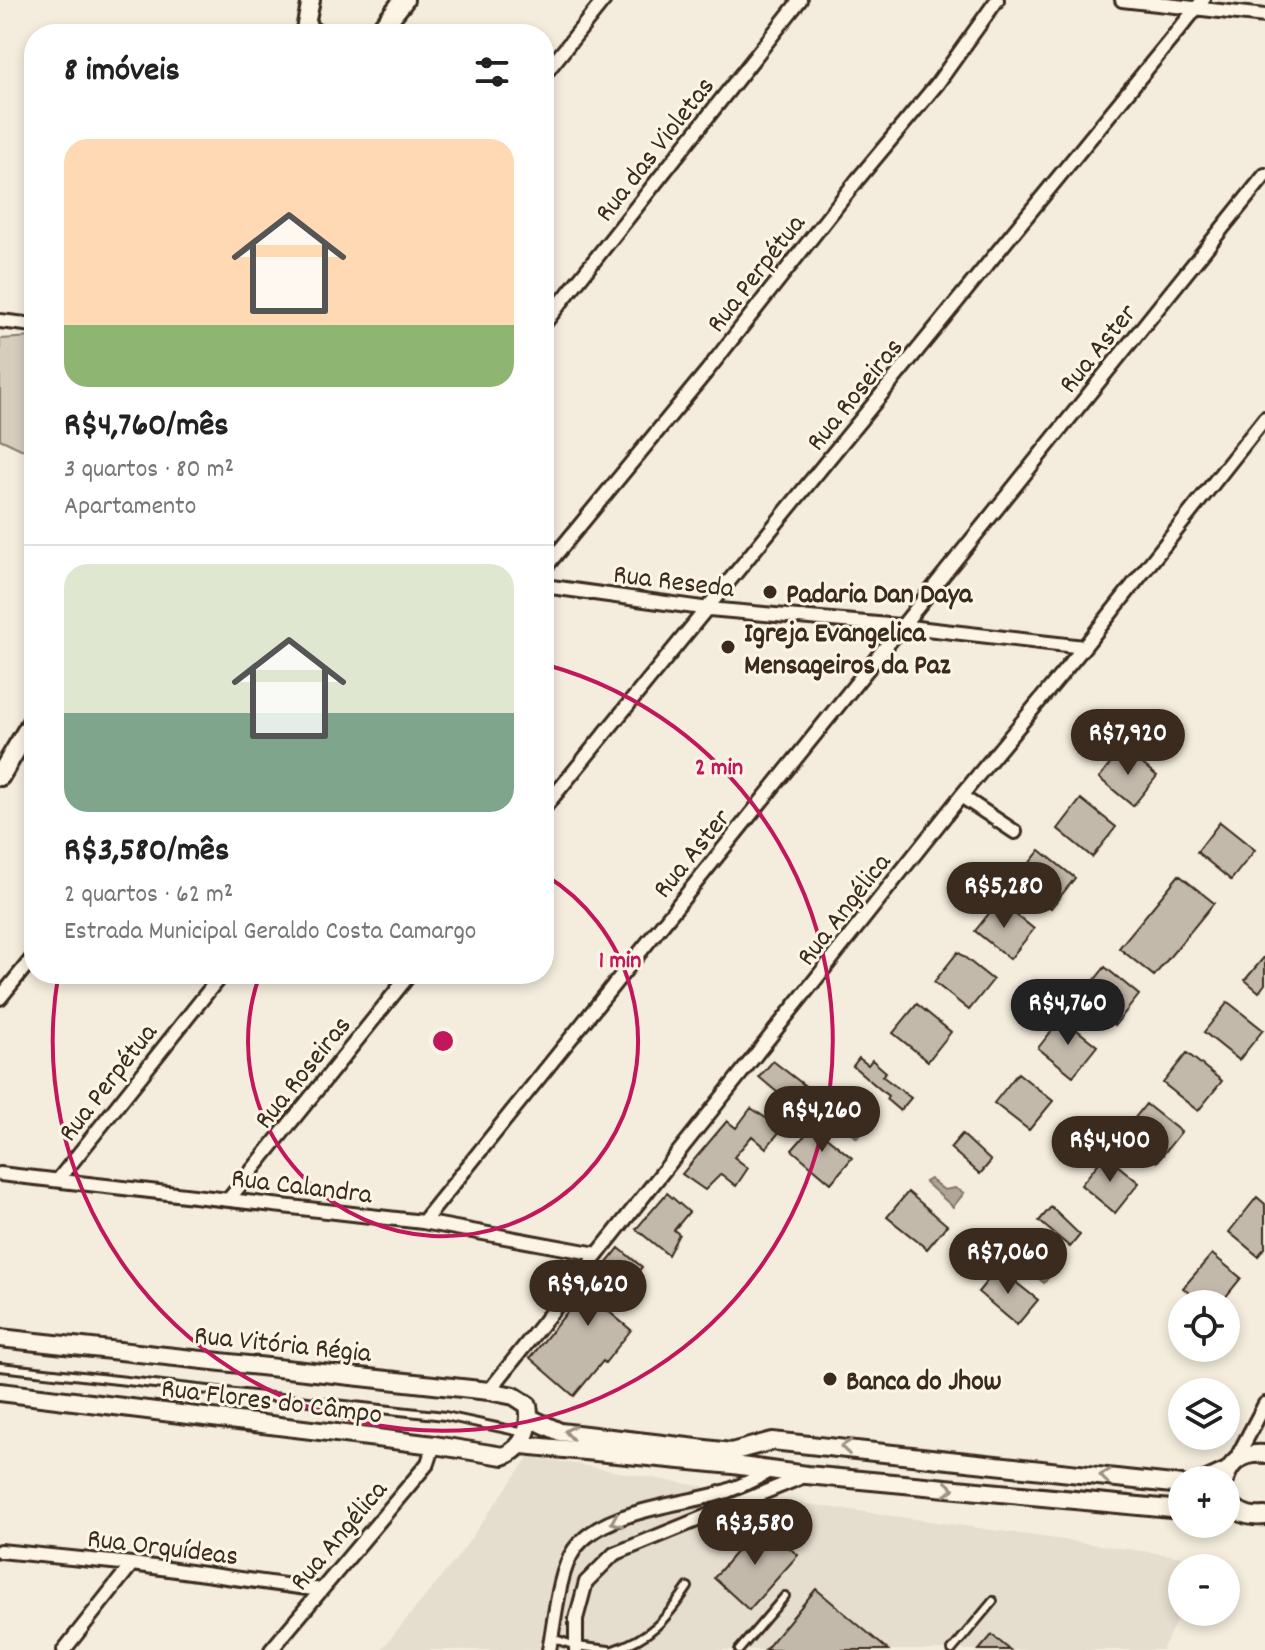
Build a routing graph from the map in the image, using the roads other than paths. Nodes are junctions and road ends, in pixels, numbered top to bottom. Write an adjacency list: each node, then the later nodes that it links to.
1 (311, 0): 9 (street)
2 (404, 0): 10 (main road)
3 (604, 0): 11 (street)
4 (800, 0): 13 (street, Rua das Violetas)
5 (997, 0): 17 (street, Rua Perpétua)
6 (1122, 0): 7 (street)
7 (1200, 4): 8 (street); 19 (street, Rua Roseiras)
8 (1265, 16)
9 (306, 24)
10 (385, 24)
11 (554, 62)
12 (1265, 175): 20 (street, Rua Aster)
13 (554, 311)
14 (0, 321): 15 (street)
15 (24, 324)
16 (1265, 418): 21 (street, Rua Angélica)
17 (554, 557)
18 (554, 587): 19 (street, Rua Reseda)
19 (709, 609): 20 (street, Rua Reseda); 24 (street, Rua Roseiras)
20 (900, 626): 21 (street, Rua Reseda); 34 (street, Rua Aster)
21 (1084, 647): 25 (street, Rua Angélica)
22 (24, 736): 23 (main road)
23 (0, 776)
24 (554, 796)
25 (961, 796): 26 (street); 35 (street, Rua Angélica)
26 (1015, 832)
27 (24, 968): 30 (street)
28 (214, 984): 32 (street, Rua Perpétua)
29 (402, 984): 33 (street, Rua Roseiras)
30 (0, 998)
31 (0, 1174): 32 (street, Rua Calandra)
32 (58, 1180): 33 (street, Rua Calandra)
33 (229, 1199): 34 (street, Rua Calandra)
34 (423, 1222): 35 (street, Rua Calandra)
35 (597, 1254): 38 (street, Rua Angélica)
36 (0, 1338): 38 (street, Rua Vitória Régia)
37 (0, 1367): 41 (lane)
38 (489, 1391): 41 (street, Rua Vitória Régia)
39 (0, 1392): 43 (street, Rua Flores do Câmpo)
40 (1265, 1404): 45 (street)
41 (526, 1432): 42 (street, one-way to 41); 43 (street, Rua Flores do Câmpo); 47 (street, Rua Flores do Câmpo)
42 (772, 1441): 47 (street); 49 (street, one-way to 42)
43 (434, 1445): 54 (street, Rua Angélica)
44 (1265, 1452): 46 (street)
45 (1232, 1466)
46 (1234, 1466)
47 (769, 1471): 48 (street, Rua Flores do Câmpo); 57 (street, one-way to 57)
48 (807, 1475): 50 (street, Rua Flores do Câmpo, one-way to 50); 58 (street)
49 (1168, 1483)
50 (1168, 1509)
51 (0, 1551): 52 (street, Rua Orquídeas)
52 (132, 1564): 54 (street, Rua Orquídeas); 59 (street)
53 (688, 1587): 61 (lane)
54 (321, 1590): 60 (street, Rua Angélica)
55 (785, 1596): 62 (lane)
56 (993, 1601): 63 (lane)
57 (551, 1644): 58 (lane)
58 (576, 1648): 61 (lane)
59 (64, 1650)
60 (271, 1650)
61 (611, 1650)
62 (739, 1650)
63 (952, 1650)

